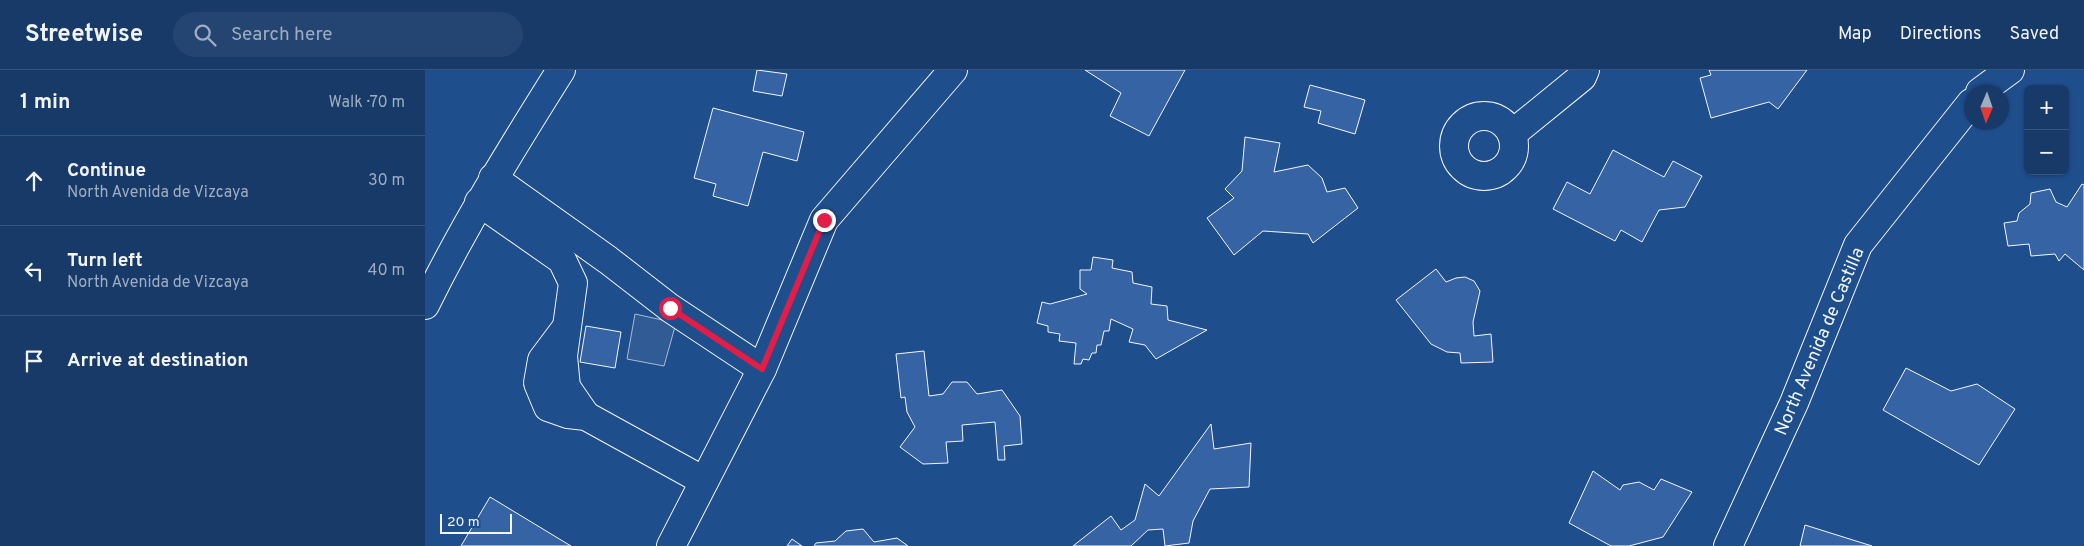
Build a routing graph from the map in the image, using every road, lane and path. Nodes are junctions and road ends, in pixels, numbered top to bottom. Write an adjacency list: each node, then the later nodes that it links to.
1 (561, 70): 8 (street)
2 (953, 70): 13 (street)
3 (1585, 70): 7 (street)
4 (2010, 70): 5 (street)
5 (1990, 85)
6 (1964, 113): 16 (street, North Avenida de Castilla)
7 (1512, 134)
8 (493, 178): 9 (street); 10 (street)
9 (479, 202): 11 (street); 12 (street)
10 (608, 260): 11 (street); 13 (street)
11 (573, 283): 14 (street)
12 (425, 305)
13 (762, 369): 14 (street)
14 (704, 481): 15 (street)
15 (671, 546)
16 (1729, 546)

